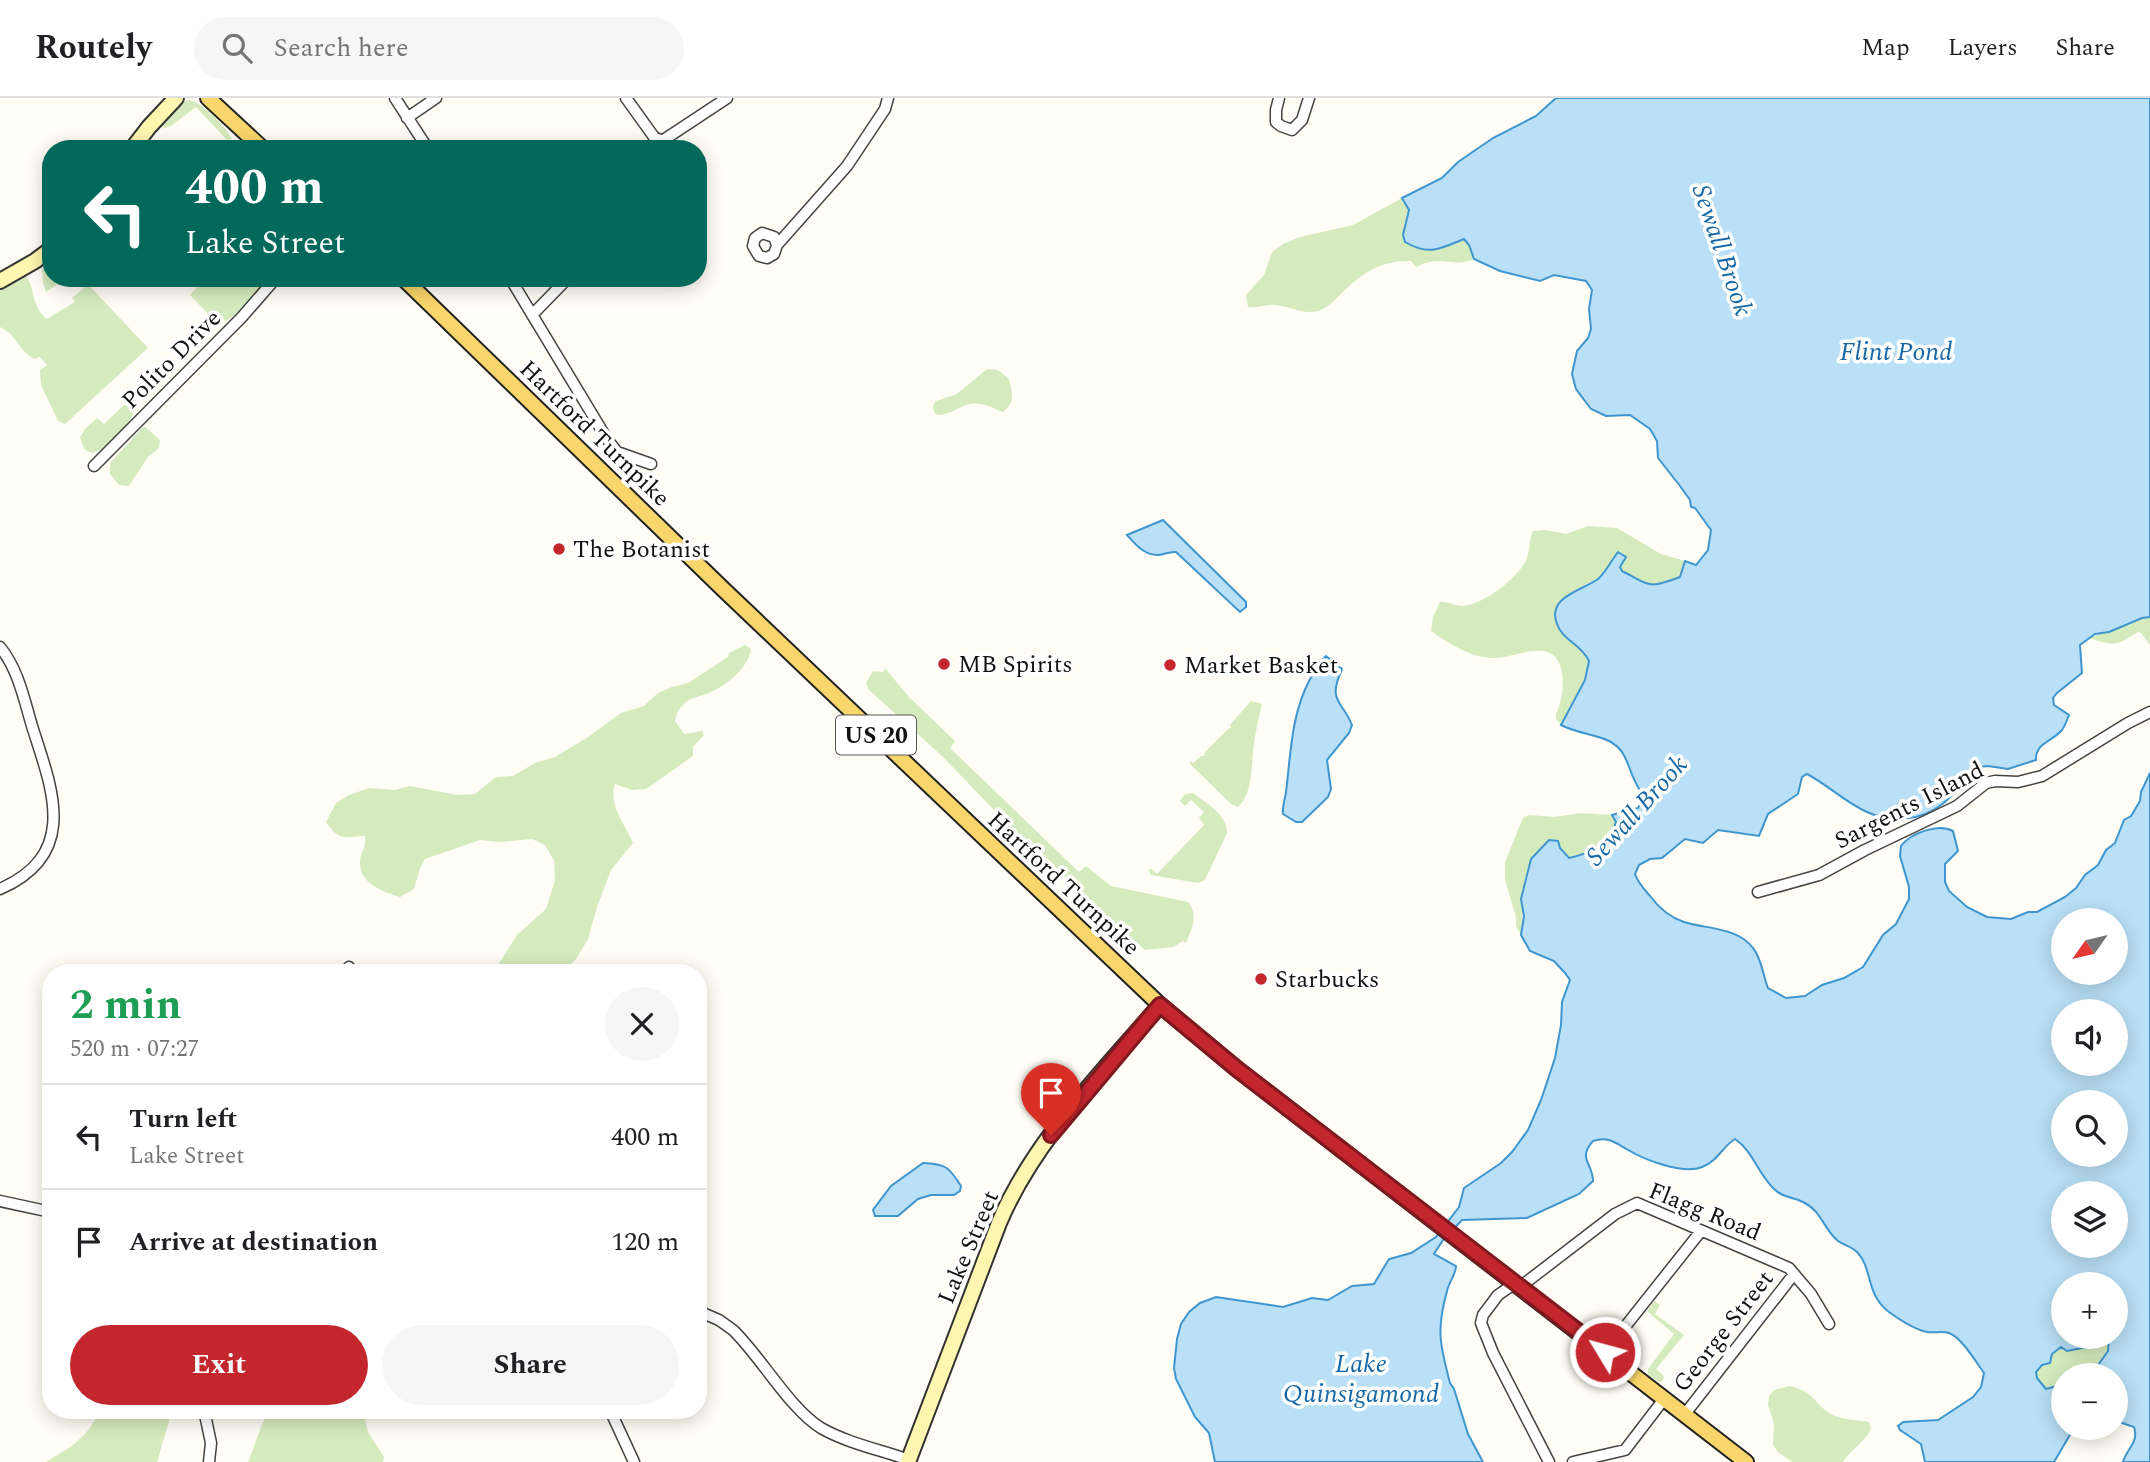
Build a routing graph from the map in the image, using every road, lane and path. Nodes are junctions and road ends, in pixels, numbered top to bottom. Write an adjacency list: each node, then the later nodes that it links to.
1 (176, 98): 11 (main road)
2 (208, 98): 12 (main road)
3 (395, 98): 10 (street)
4 (436, 98): 10 (street)
5 (626, 98): 14 (street)
6 (727, 98): 15 (street)
7 (888, 98): 16 (street)
8 (1279, 98): 9 (street)
9 (1309, 98)
10 (407, 118): 13 (street)
11 (140, 140)
12 (253, 140)
13 (422, 140)
14 (660, 140)
15 (664, 140)
16 (777, 245)
17 (42, 256): 18 (main road)
18 (0, 281)
19 (268, 287): 25 (street, Polito Drive)
20 (412, 287): 30 (main road, Hartford Turnpike / US 20)
21 (515, 287): 23 (street)
22 (559, 287): 23 (street)
23 (532, 315): 24 (street)
24 (651, 464)
25 (94, 466)
26 (0, 647): 28 (street)
27 (2150, 712): 29 (street, Sargents Island)
28 (0, 889)
29 (1758, 892)
30 (1160, 1005): 35 (main road, Hartford Turnpike / US 20); 43 (main road, Lake Street)
31 (0, 1201): 32 (street)
32 (42, 1210)
33 (1701, 1231): 34 (street, Flagg Road); 35 (street, Flagg Road); 38 (street)
34 (1794, 1274): 37 (street, Flagg Road); 40 (street, George Street)
35 (1517, 1285): 38 (main road, Hartford Turnpike / US 20); 46 (street)
36 (707, 1315): 43 (street)
37 (1829, 1324)
38 (1605, 1352): 39 (main road, Hartford Turnpike / US 20)
39 (1664, 1399): 40 (main road, Hartford Turnpike / US 20); 47 (street)
40 (1685, 1414): 48 (main road, Hartford Turnpike / US 20)
41 (206, 1419): 44 (street)
42 (614, 1419): 45 (street)
43 (909, 1461)
44 (209, 1462)
45 (634, 1462)
46 (1549, 1462)
47 (1575, 1462)
48 (1746, 1462)

